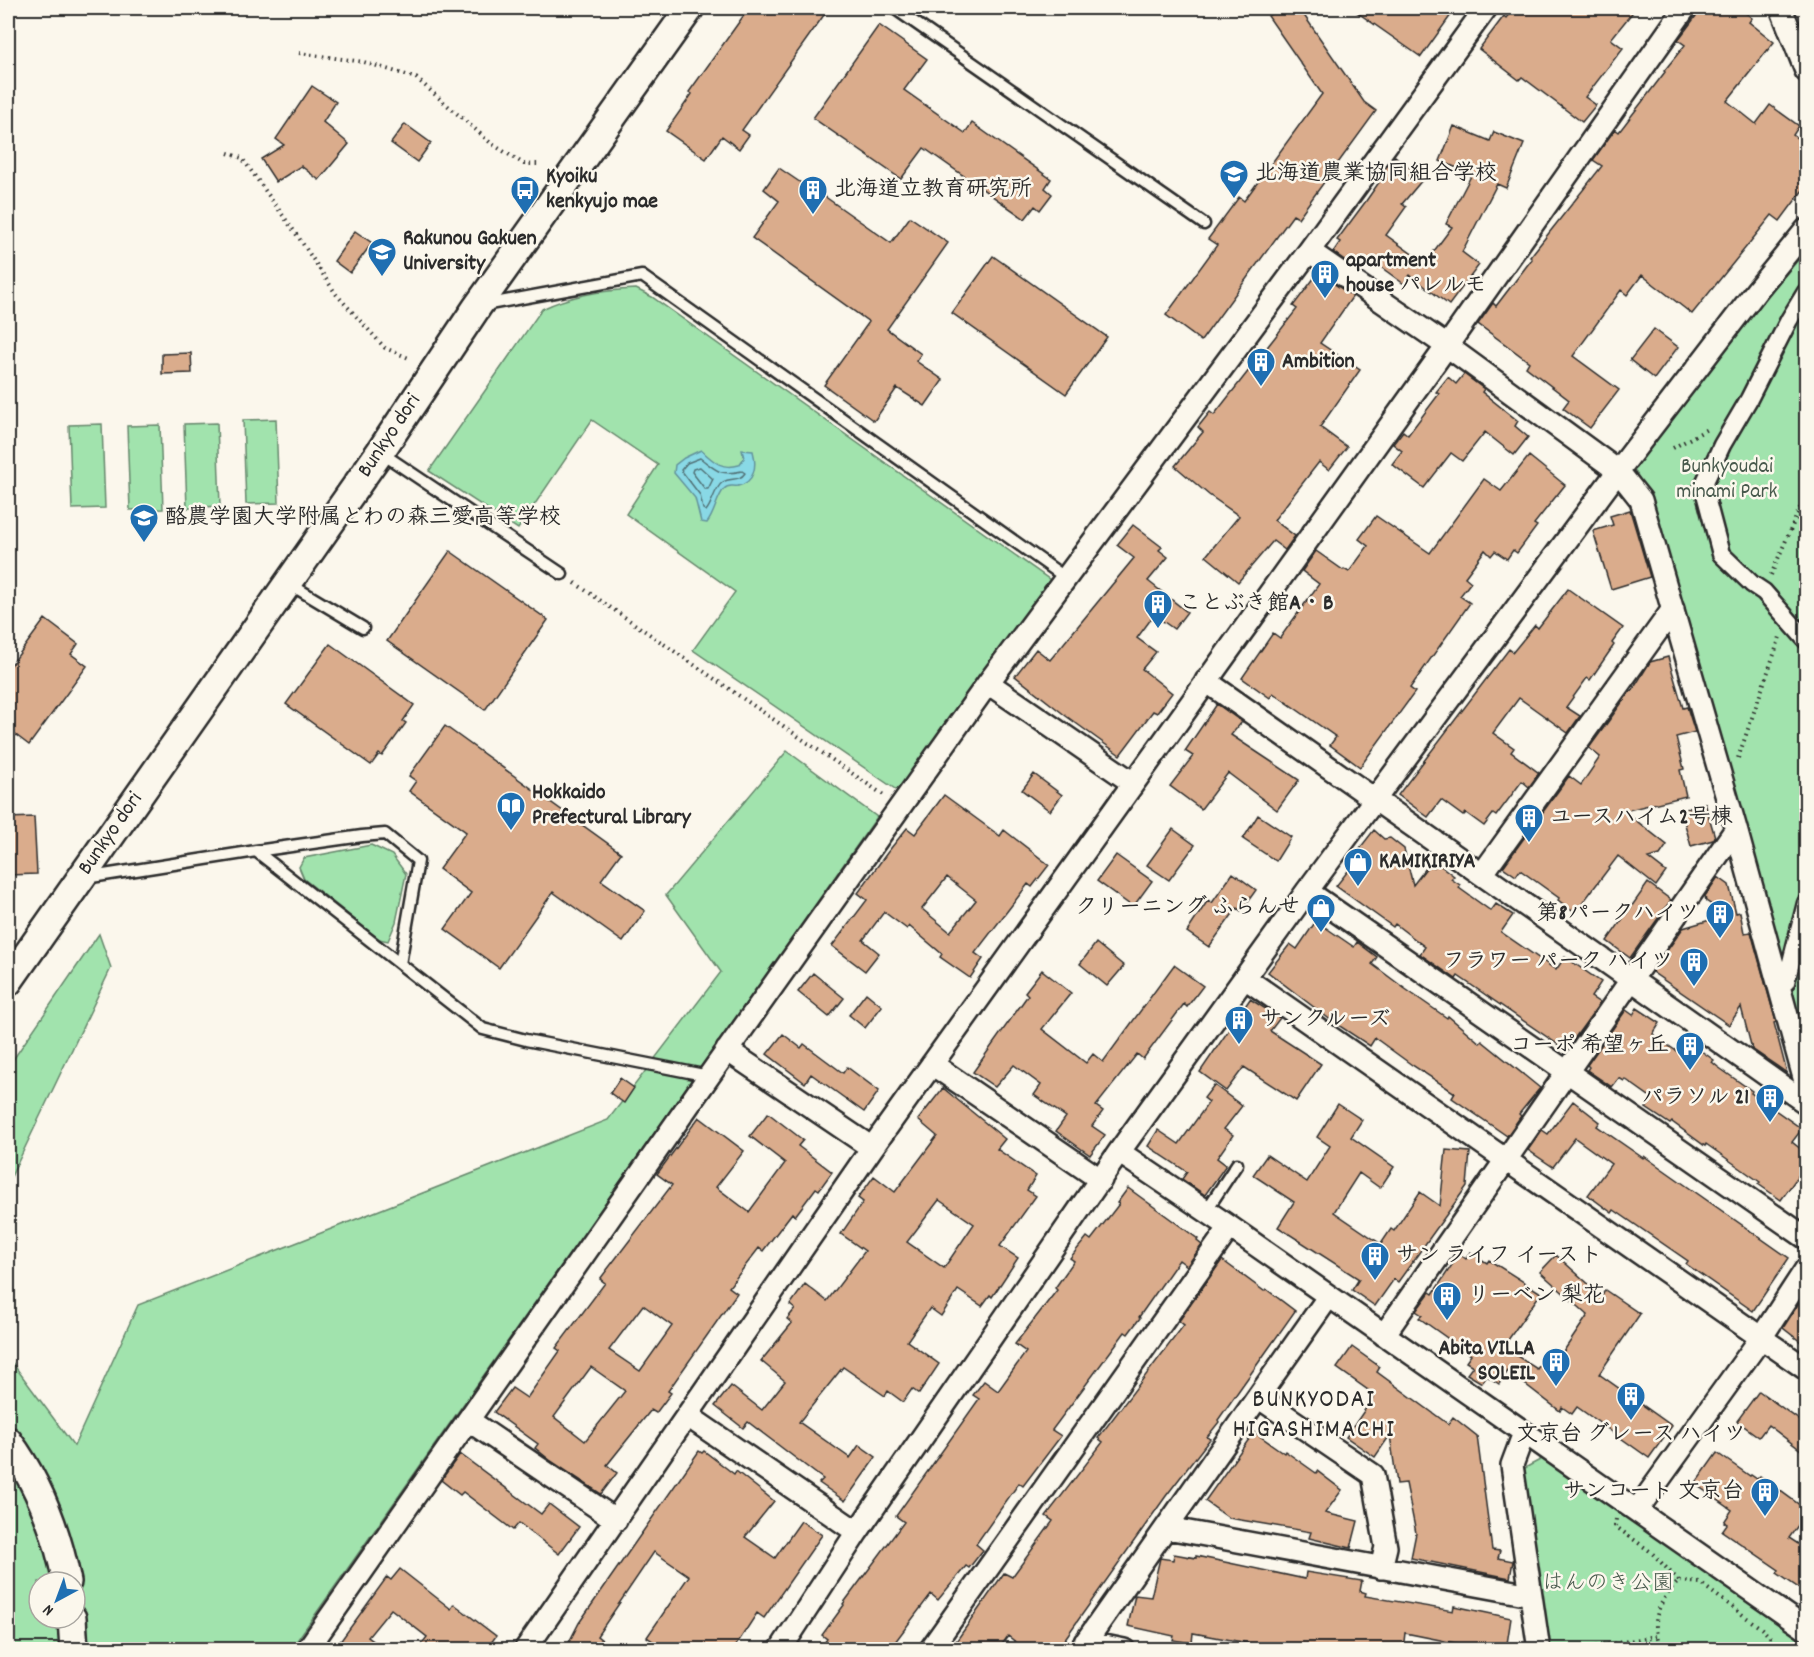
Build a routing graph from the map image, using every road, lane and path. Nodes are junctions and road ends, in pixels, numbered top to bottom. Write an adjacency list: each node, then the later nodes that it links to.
1 (690, 8): 14 (street, Bunkyo dori)
2 (894, 8): 10 (lane)
3 (1486, 8): 12 (street)
4 (1685, 8): 15 (street)
5 (1781, 8): 7 (street)
6 (299, 53): 9 (path)
7 (1806, 71)
8 (228, 153): 16 (path)
9 (541, 164)
10 (1204, 224)
11 (1806, 230): 18 (street)
12 (1309, 250): 15 (street); 21 (street)
13 (1806, 292): 23 (street)
14 (477, 307): 17 (street, Bunkyo dori); 21 (lane)
15 (1447, 346): 18 (street); 28 (street)
16 (411, 359)
17 (380, 452): 20 (lane); 22 (street, Bunkyo dori)
18 (1618, 471): 24 (street); 32 (street)
19 (1806, 494): 23 (path)
20 (561, 574): 33 (path)
21 (1066, 578): 29 (street)
22 (288, 583): 26 (lane); 37 (street, Bunkyo dori)
23 (1764, 592): 25 (street)
24 (1673, 609): 34 (street); 36 (street)
25 (1787, 618): 27 (street); 30 (path)
26 (363, 628)
27 (1806, 640)
28 (1206, 681): 31 (street); 32 (street)
29 (988, 683): 31 (street); 33 (street)
30 (1737, 761)
31 (1133, 783): 46 (street)
32 (1374, 800): 36 (street); 38 (street)
33 (901, 806): 45 (street)
34 (1736, 829): 42 (street); 49 (street)
35 (256, 851): 37 (lane); 40 (lane); 40 (lane)
36 (1483, 873): 42 (street)
37 (79, 879): 43 (street, Bunkyo dori)
38 (1307, 891): 41 (street); 47 (street)
39 (1806, 903): 44 (street)
40 (400, 964): 48 (lane)
41 (1245, 978): 52 (street); 53 (street)
42 (1633, 980): 47 (street); 50 (street)
43 (8, 982)
44 (1786, 982)
45 (727, 1050): 48 (street); 51 (street)
46 (932, 1064): 51 (street); 55 (street)
47 (1567, 1072): 53 (street); 58 (street)
48 (709, 1076): 66 (street)
49 (1806, 1084)
50 (1806, 1103)
51 (872, 1148): 65 (street)
52 (1119, 1152): 55 (street); 56 (street)
53 (1506, 1160): 61 (street); 62 (street)
54 (1237, 1164): 56 (lane)
55 (1101, 1180): 72 (street)
56 (1206, 1211): 57 (street)
57 (1230, 1227): 60 (street); 85 (street)
58 (1806, 1238)
59 (1806, 1269): 62 (street)
60 (1329, 1296): 61 (street); 64 (street)
61 (1384, 1335): 67 (street)
62 (1761, 1338): 63 (street); 69 (street)
63 (1806, 1370)
64 (1258, 1397): 71 (street); 73 (street)
65 (688, 1416): 70 (street); 72 (street)
66 (468, 1420): 70 (street); 82 (street)
67 (1524, 1433): 69 (street); 76 (street)
68 (8, 1442): 74 (street)
69 (1629, 1505): 75 (path); 77 (street)
70 (616, 1520): 83 (street)
71 (1167, 1528): 73 (street); 80 (street)
72 (857, 1532): 84 (street)
73 (1381, 1568): 76 (street)
74 (64, 1570)
75 (1679, 1581): 79 (path); 90 (path)
76 (1531, 1595): 87 (street)
77 (1806, 1629)
78 (73, 1630): 81 (street)
79 (1656, 1636): 88 (path); 89 (path)
80 (1083, 1646): 86 (street)
81 (74, 1650)
82 (307, 1650)
83 (525, 1650)
84 (780, 1650)
85 (930, 1650)
86 (1124, 1650)
87 (1539, 1650)
88 (1578, 1650)
89 (1662, 1650)
90 (1767, 1650)

